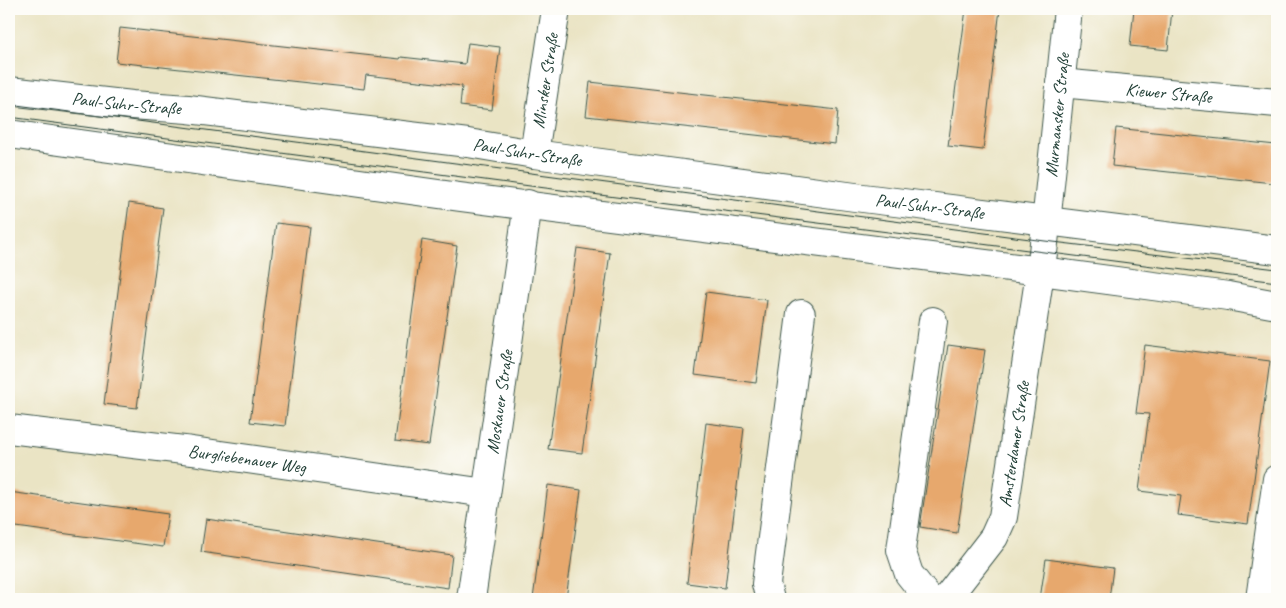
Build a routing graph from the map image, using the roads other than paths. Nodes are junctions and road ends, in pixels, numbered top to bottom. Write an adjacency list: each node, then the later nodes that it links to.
1 (556, 9): 7 (street, Minsker Straße)
2 (1068, 9): 3 (street, Murmansker Straße)
3 (1060, 83): 5 (street, Kiewer Straße); 9 (street, Murmansker Straße)
4 (9, 91): 7 (street, Paul-Suhr-Straße)
5 (1277, 102)
6 (9, 134): 8 (street)
7 (534, 154): 9 (street, Paul-Suhr-Straße)
8 (528, 204): 11 (street); 17 (street, Moskauer Straße)
9 (1047, 222): 10 (street, Paul-Suhr-Straße); 11 (street)
10 (1277, 250)
11 (1041, 271): 12 (street); 21 (street, Amsterdamer Straße)
12 (1277, 304)
13 (801, 314): 19 (street)
14 (933, 321): 20 (street)
15 (9, 429): 17 (street, Burgliebenauer Weg)
16 (1277, 479): 22 (street)
17 (486, 493): 18 (street, Moskauer Straße)
18 (471, 599)
19 (770, 599)
20 (929, 599)
21 (946, 599)
22 (1260, 599)

